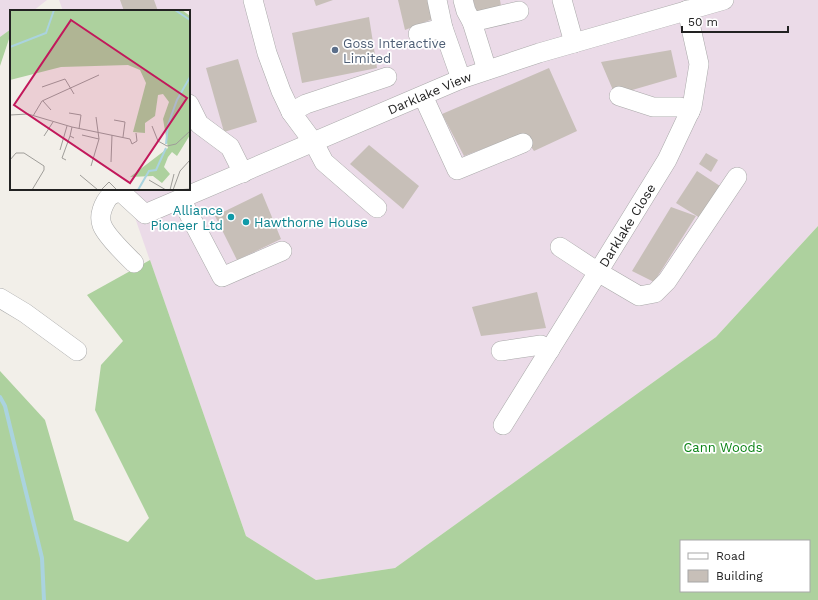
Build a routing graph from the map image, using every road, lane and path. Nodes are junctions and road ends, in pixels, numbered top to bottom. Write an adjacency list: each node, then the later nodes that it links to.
1 (253, 0): 18 (street)
2 (437, 0): 9 (street)
3 (463, 0): 8 (street)
4 (562, 0): 11 (street)
5 (724, 0): 6 (street, Darklake View)
6 (688, 10): 11 (street, Darklake View); 19 (street, Darklake Close)
7 (519, 11): 8 (street)
8 (472, 22): 12 (street)
9 (443, 28): 10 (street); 14 (street)
10 (418, 34)
11 (574, 43): 12 (street, Darklake View)
12 (487, 70): 14 (street, Darklake View)
13 (387, 77): 18 (street)
14 (461, 79): 15 (street, Darklake View)
15 (423, 96): 20 (street); 21 (street, Darklake View)
16 (619, 96): 19 (street)
17 (190, 106): 22 (street)
18 (291, 112): 21 (street)
19 (690, 112): 29 (street, Darklake Close)
20 (523, 142)
21 (314, 143): 22 (street, Darklake View); 25 (street)
22 (243, 173): 24 (street, Darklake View)
23 (737, 177): 29 (street)
24 (174, 197): 27 (street); 28 (street, Darklake View)
25 (377, 208)
26 (560, 247): 29 (street)
27 (282, 251)
28 (134, 263)
29 (598, 272): 31 (street, Darklake Close)
30 (0, 298): 32 (street)
31 (550, 350): 33 (street); 34 (street, Darklake Close)
32 (77, 351)
33 (501, 351)
34 (503, 425)

